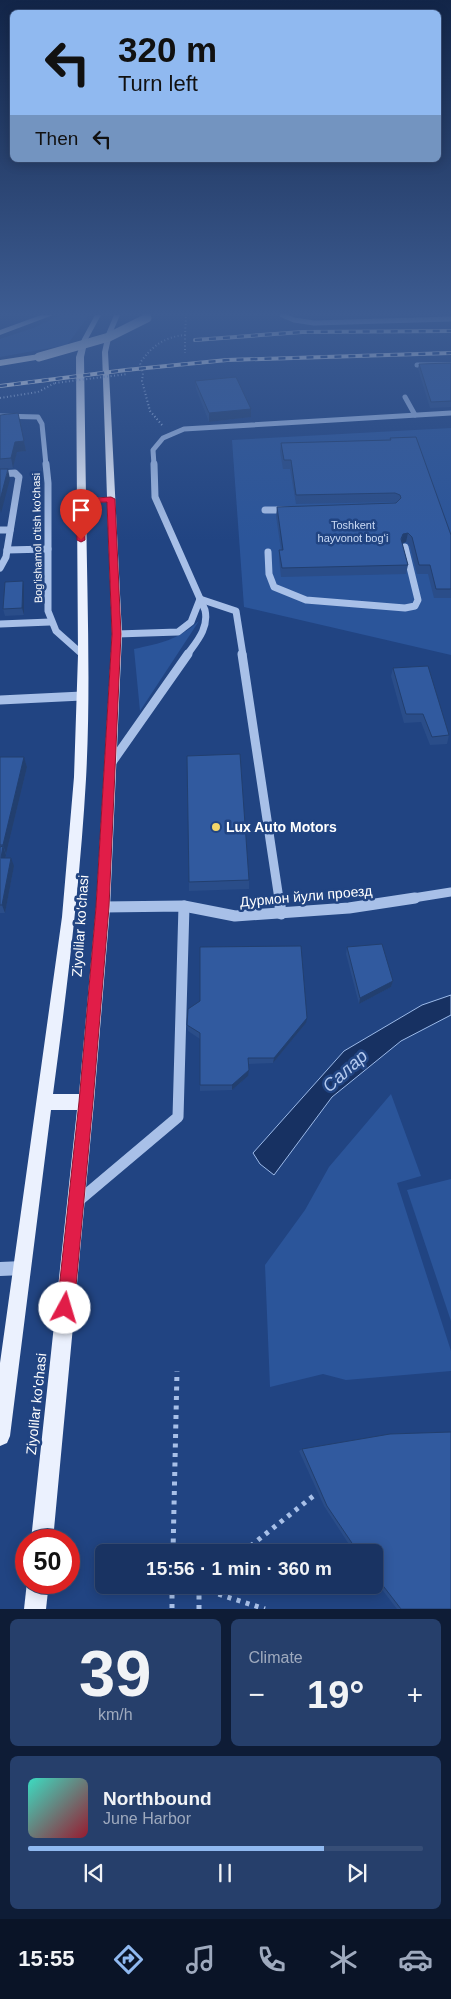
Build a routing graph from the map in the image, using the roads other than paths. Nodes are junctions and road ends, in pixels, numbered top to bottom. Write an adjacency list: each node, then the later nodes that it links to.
1 (80, 390): 9 (main road, Ziyolilar ko'chasi)
2 (107, 390): 8 (main road, Ziyolilar ko'chasi)
3 (405, 397): 5 (street)
4 (451, 413): 5 (street)
5 (415, 415): 19 (street)
6 (0, 416): 15 (street, Bog'ishamol o'tish ko'chasi)
7 (0, 474): 13 (street)
8 (111, 499): 9 (main road); 22 (main road, Ziyolilar ko'chasi)
9 (80, 501): 23 (main road, Ziyolilar ko'chasi)
10 (265, 510): 11 (street)
11 (294, 510)
12 (0, 530): 13 (street)
13 (10, 530): 17 (street)
14 (405, 547): 16 (street)
15 (48, 549): 17 (street); 20 (street, Bog'ishamol o'tish ko'chasi)
16 (268, 552)
17 (4, 554): 18 (street)
18 (0, 568)
19 (200, 598): 22 (street); 26 (street); 30 (street)
20 (50, 622): 21 (street); 23 (street, Bog'ishamol o'tish ko'chasi)
21 (0, 624)
22 (117, 634): 26 (main road, Ziyolilar ko'chasi)
23 (82, 655): 24 (main road, Ziyolilar ko'chasi)
24 (82, 696): 25 (street); 31 (main road, Ziyolilar ko'chasi)
25 (0, 700)
26 (110, 766): 29 (main road, Ziyolilar ko'chasi)
27 (451, 892): 30 (street, Дурмон йули проезд)
28 (184, 906): 29 (street, Дурмон йули проезд); 30 (street, Дурмон йули проезд); 33 (street)
29 (103, 907): 32 (main road, Ziyolilar ko'chasi)
30 (281, 914)
31 (46, 1102): 32 (main road); 34 (main road, Ziyolilar ko'chasi)
32 (86, 1102): 33 (main road, Ziyolilar ko'chasi)
33 (76, 1203): 37 (main road, Ziyolilar ko'chasi)
34 (23, 1268): 35 (street); 36 (main road, Ziyolilar ko'chasi)
35 (0, 1269)
36 (0, 1436)
37 (43, 1529)
38 (37, 1594): 39 (main road)
39 (35, 1609)

